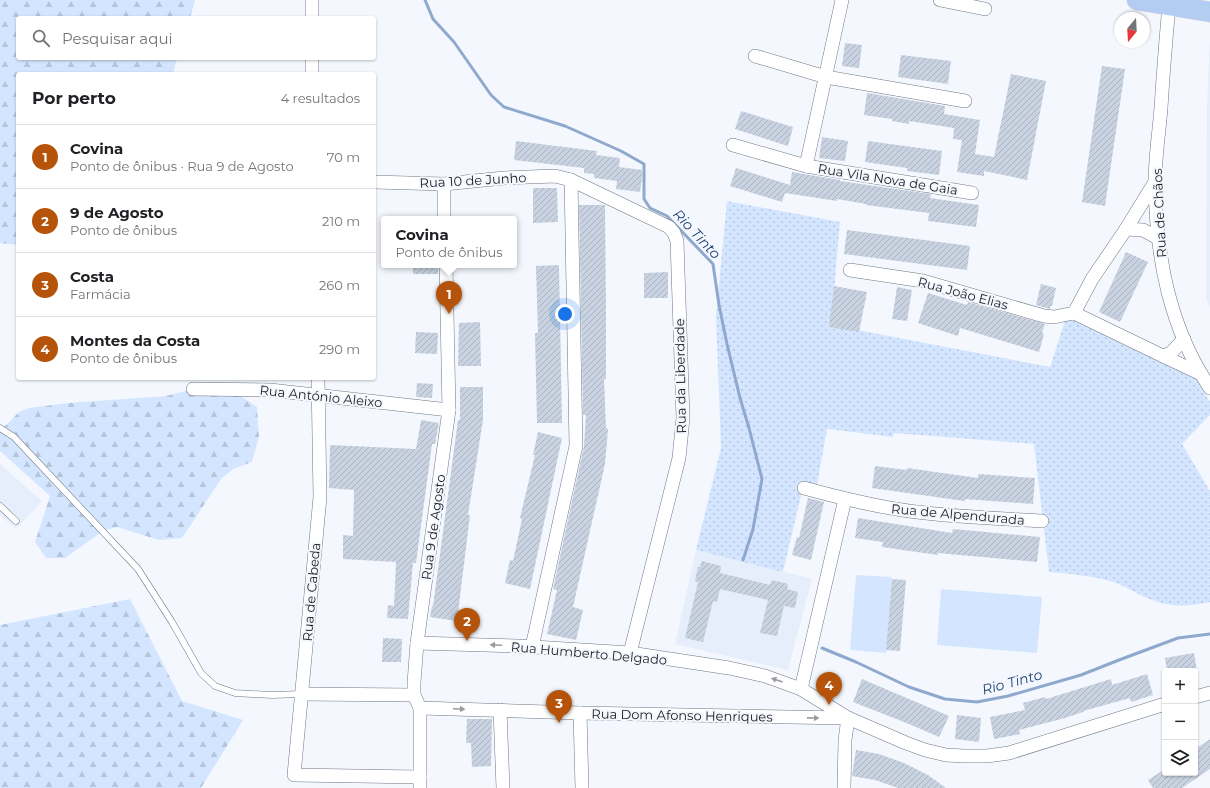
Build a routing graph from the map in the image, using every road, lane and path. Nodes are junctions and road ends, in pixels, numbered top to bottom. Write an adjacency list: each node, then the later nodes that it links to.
1 (312, 0): 8 (street)
2 (842, 0): 12 (street, Rua Vila Nova de Gaia)
3 (940, 0): 6 (street)
4 (1137, 0): 5 (main road)
5 (1169, 5): 7 (main road); 18 (street, Rua de Chãos)
6 (985, 8)
7 (1210, 12)
8 (312, 16)
9 (755, 56): 12 (street)
10 (312, 60): 11 (street)
11 (312, 72)
12 (826, 77): 13 (street); 15 (street, Rua Vila Nova de Gaia)
13 (965, 101)
14 (732, 145): 15 (street)
15 (806, 166): 20 (street, Rua Vila Nova de Gaia)
16 (571, 180): 19 (street, Rua 10 de Junho); 42 (street); 43 (street, Rua da Liberdade)
17 (376, 182): 19 (street, Rua 10 de Junho)
18 (1155, 182): 22 (street); 23 (street, Rua de Chãos)
19 (444, 184): 21 (street)
20 (972, 193)
21 (444, 216)
22 (1126, 229): 23 (street); 26 (street)
23 (1158, 238): 27 (street, Rua de Chãos)
24 (446, 268): 34 (street, Rua 9 de Agosto)
25 (850, 270): 26 (street, Rua João Elias)
26 (1074, 314): 28 (street)
27 (1184, 339): 28 (street); 29 (street, Rua de Chãos)
28 (1163, 356): 29 (street)
29 (1201, 374): 31 (street, Rua de Chãos)
30 (318, 380): 33 (street, Rua de Cabeda)
31 (1210, 388)
32 (193, 389): 33 (street, Rua António Aleixo)
33 (318, 394): 34 (street, Rua António Aleixo); 46 (street, Rua de Cabeda)
34 (449, 410): 41 (street, Rua 9 de Agosto)
35 (0, 428): 46 (lane)
36 (804, 488): 37 (street, Rua de Alpendurada)
37 (845, 499): 40 (street, Rua de Alpendurada); 44 (street)
38 (0, 506): 39 (lane)
39 (16, 520)
40 (1042, 521)
41 (417, 643): 42 (street, Rua Humberto Delgado, one-way to 41); 47 (street, Rua 9 de Agosto)
42 (532, 647): 43 (street, Rua Humberto Delgado)
43 (630, 653): 44 (street, Rua Humberto Delgado, one-way to 43)
44 (801, 689): 53 (street, Rua Humberto Delgado)
45 (1210, 693): 48 (street)
46 (302, 694): 47 (street); 54 (street, Rua de Cabeda)
47 (414, 695): 50 (street, Rua 9 de Agosto)
48 (1198, 696)
49 (1162, 705): 53 (street, Rua Humberto Delgado)
50 (420, 708): 51 (street, Rua Dom Afonso Henriques, one-way to 51); 54 (street, Rua 9 de Agosto)
51 (500, 710): 52 (street, Rua Dom Afonso Henriques); 55 (street)
52 (580, 713): 53 (street, Rua Dom Afonso Henriques, one-way to 53); 56 (street)
53 (848, 718): 57 (street)
54 (420, 782)
55 (503, 788)
56 (582, 788)
57 (844, 788)

